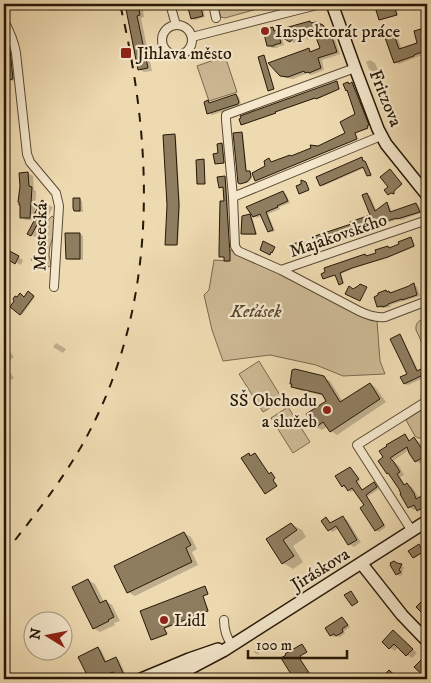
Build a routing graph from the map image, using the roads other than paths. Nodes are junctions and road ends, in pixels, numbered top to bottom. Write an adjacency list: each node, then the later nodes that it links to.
1 (212, 4): 5 (street)
2 (321, 4): 8 (street)
3 (332, 4): 9 (main road, Fritzova)
4 (170, 5): 7 (street)
5 (216, 18)
6 (4, 21): 15 (street, Mostecká)
7 (173, 26): 8 (street); 8 (street)
8 (192, 37)
9 (355, 68): 10 (main road, Fritzova); 12 (street)
10 (381, 136): 11 (main road, Fritzova); 12 (street)
11 (427, 195)
12 (233, 197): 14 (street, Majakovského)
13 (427, 220): 14 (street, Majakovského)
14 (281, 270): 16 (street)
15 (54, 287)
16 (427, 301)
17 (427, 401): 19 (street)
18 (427, 521): 19 (main road, Jiráskova)
19 (412, 531): 20 (main road, Jiráskova)
20 (362, 563): 22 (main road); 23 (main road, Jiráskova)
21 (224, 620): 23 (street)
22 (427, 641)
23 (232, 646): 24 (main road, Jiráskova); 25 (main road, Jiráskova)
24 (142, 679)
25 (170, 679)

